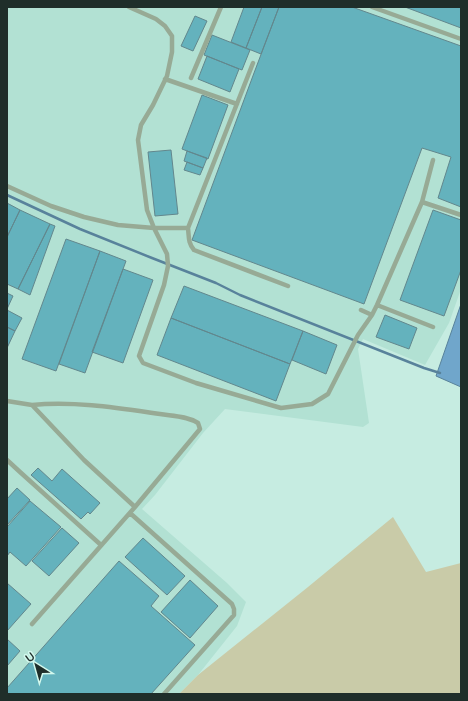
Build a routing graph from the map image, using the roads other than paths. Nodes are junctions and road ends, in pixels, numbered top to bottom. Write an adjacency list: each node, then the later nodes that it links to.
1 (129, 7): 7 (lane)
2 (221, 7): 6 (lane)
3 (372, 7): 4 (lane)
4 (461, 39)
5 (253, 63): 8 (lane)
6 (191, 78)
7 (165, 79): 8 (lane); 13 (lane)
8 (237, 104): 14 (lane)
9 (433, 160): 11 (lane)
10 (7, 186): 13 (lane)
11 (422, 202): 12 (lane); 16 (lane)
12 (461, 215)
13 (154, 228): 14 (lane); 18 (lane)
14 (188, 228): 15 (lane)
15 (288, 286)
16 (377, 305): 18 (lane); 19 (lane)
17 (361, 310): 18 (lane)
18 (372, 315)
19 (434, 327)
20 (7, 401): 21 (lane)
21 (32, 405): 23 (lane); 23 (lane)
22 (7, 460): 25 (lane)
23 (135, 507): 24 (lane)
24 (130, 513): 25 (lane); 27 (lane)
25 (101, 545): 26 (lane)
26 (32, 624)
27 (164, 694)

